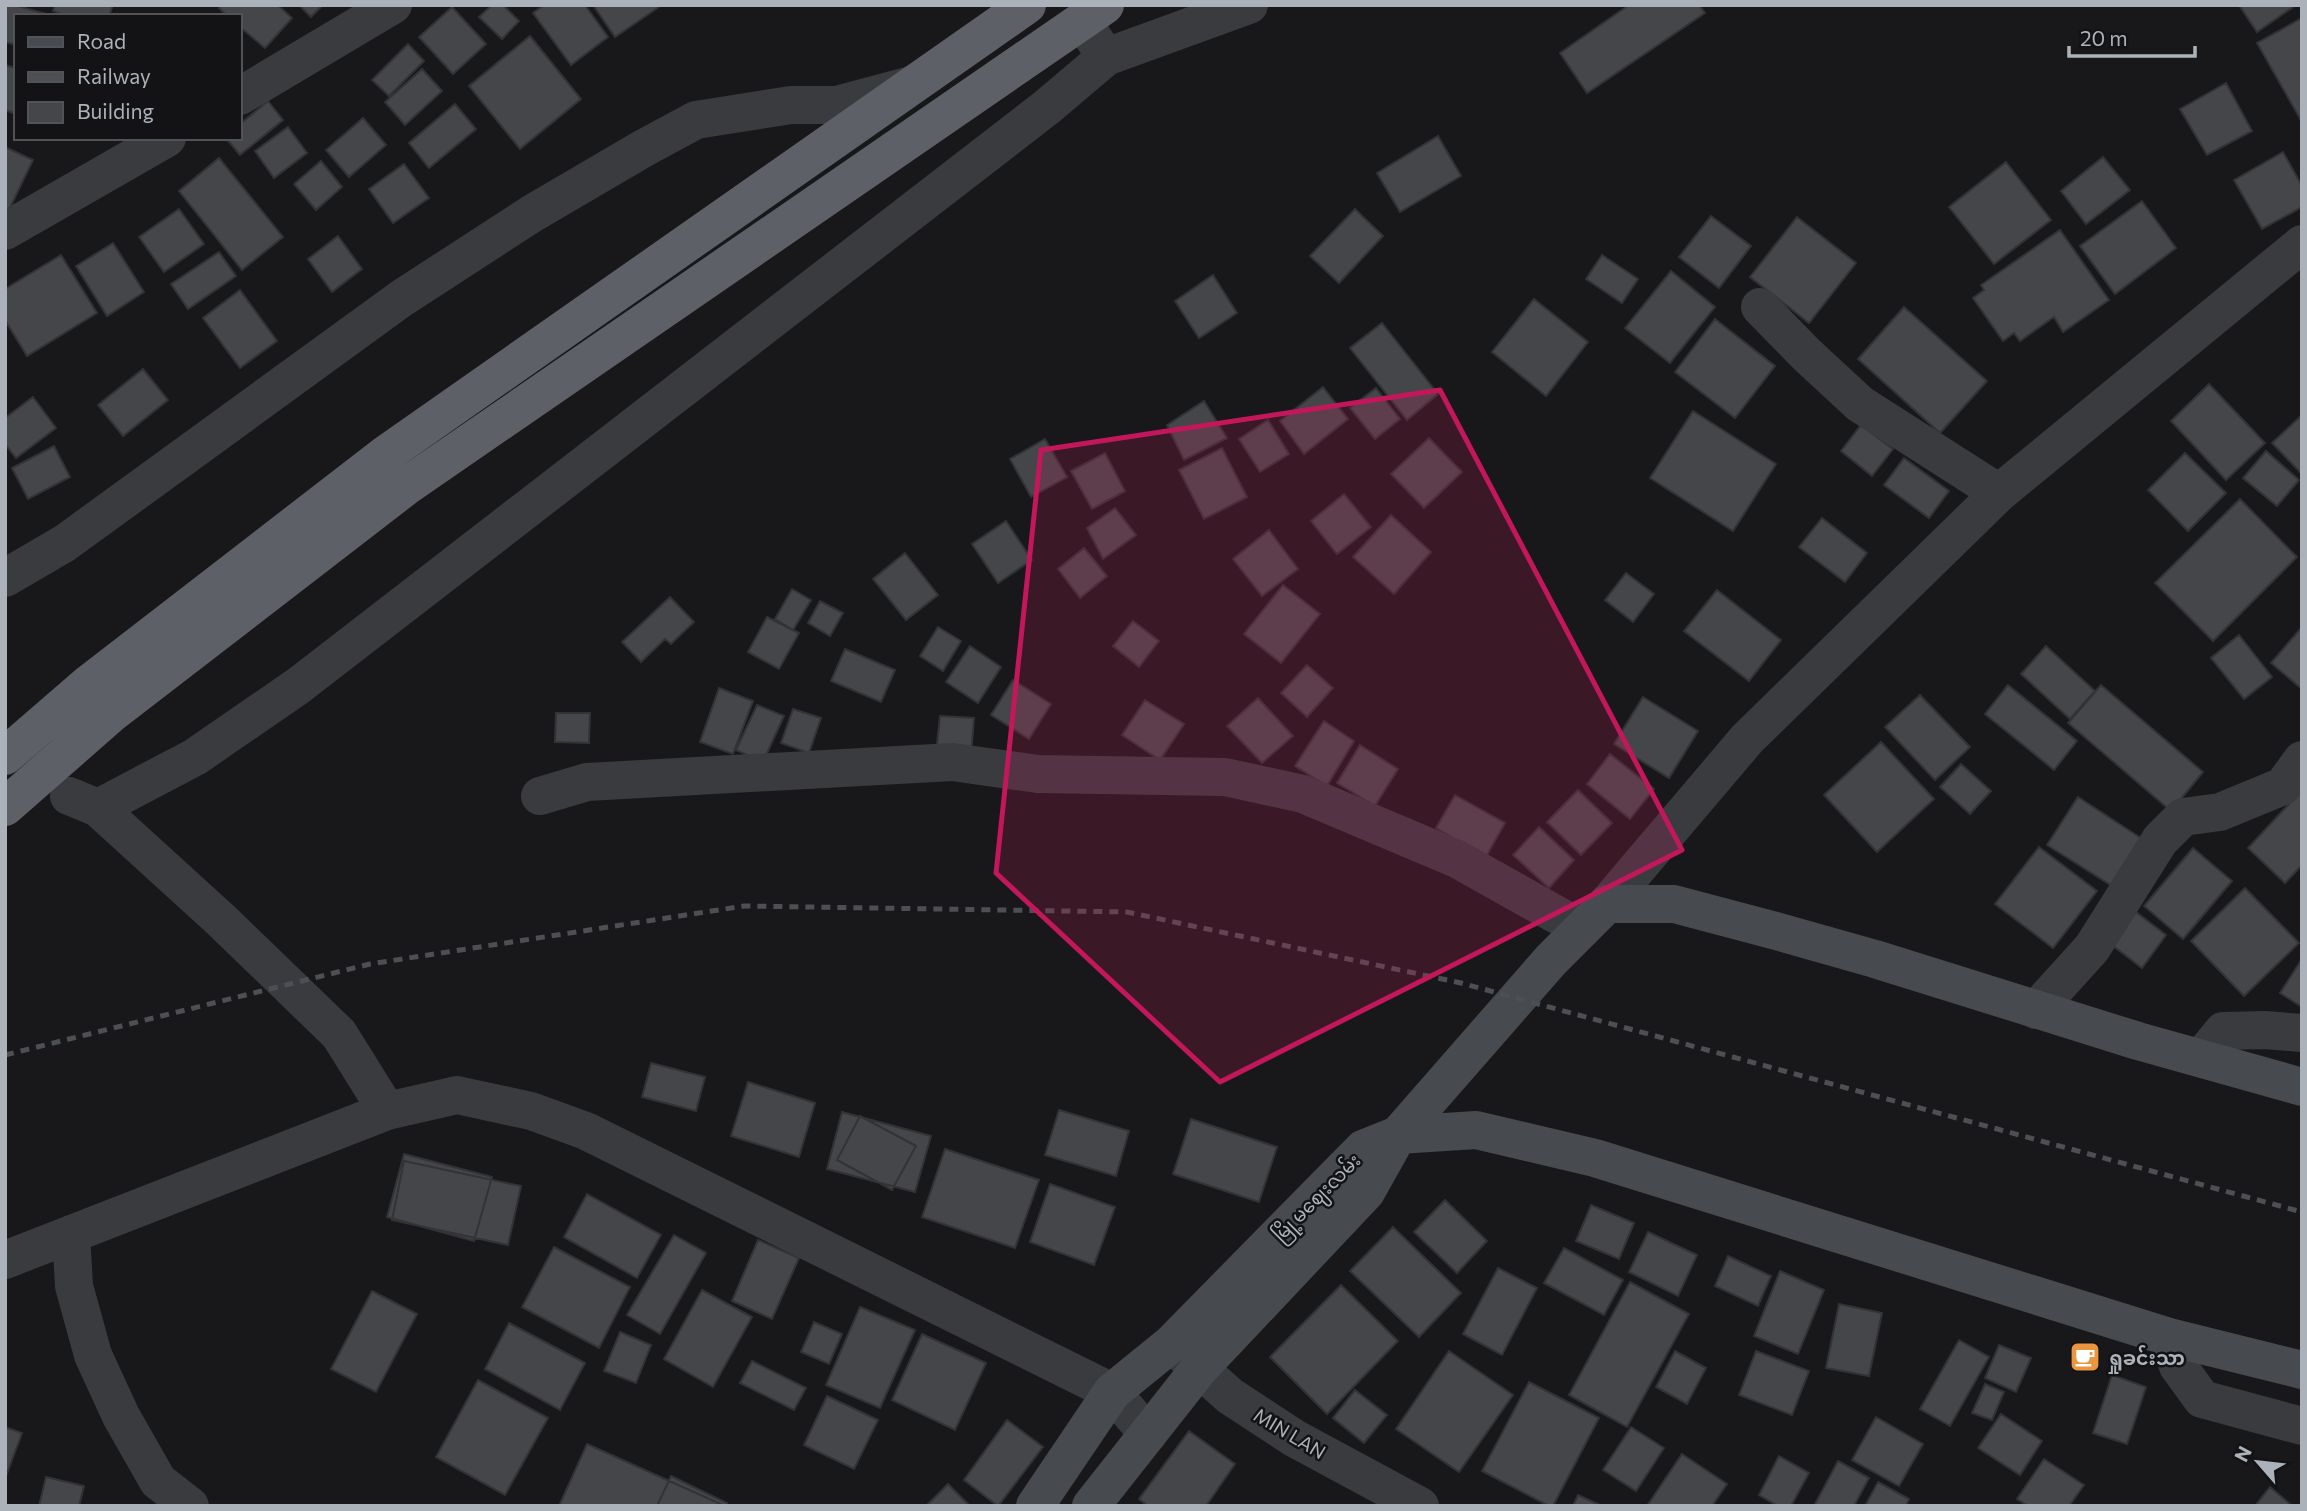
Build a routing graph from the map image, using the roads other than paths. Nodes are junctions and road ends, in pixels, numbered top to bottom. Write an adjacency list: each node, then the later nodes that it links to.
1 (393, 5): 7 (street)
2 (1027, 5): 6 (highway)
3 (1250, 5): 5 (street)
4 (1086, 11): 5 (street); 17 (highway)
5 (1106, 57): 23 (street)
6 (916, 83): 13 (street); 14 (highway)
7 (242, 95)
8 (164, 140): 9 (street)
9 (5, 231)
10 (2302, 244): 12 (street)
11 (1760, 307): 12 (street)
12 (1999, 493): 18 (street)
13 (5, 578)
14 (5, 756)
15 (2302, 760): 19 (street)
16 (540, 796): 18 (street)
17 (5, 807)
18 (1594, 916): 19 (main road); 24 (main road)
19 (2036, 1010): 21 (main road)
20 (2302, 1034): 21 (street)
21 (2201, 1058): 22 (main road)
22 (2302, 1087)
23 (387, 1111): 25 (street); 31 (street)
24 (1398, 1135): 27 (main road); 28 (main road, မြို့မဈေးလမ်း); 29 (main road, မြို့မဈေးလမ်း)
25 (71, 1234): 26 (street); 34 (street)
26 (5, 1260)
27 (2169, 1337): 30 (main road); 32 (street)
28 (1171, 1344): 29 (street, MIN LAN); 31 (main road, မြို့မဈေးလမ်း)
29 (1199, 1369): 33 (main road, မြို့မဈေးလမ်း); 37 (street, MIN LAN)
30 (2302, 1370)
31 (1112, 1392): 33 (street); 35 (main road, မြို့မဈေးလမ်း)
32 (2302, 1426)
33 (1148, 1434): 36 (main road, မြို့မဈေးလမ်း)
34 (190, 1506)
35 (1035, 1506)
36 (1091, 1506)
37 (1420, 1506)

